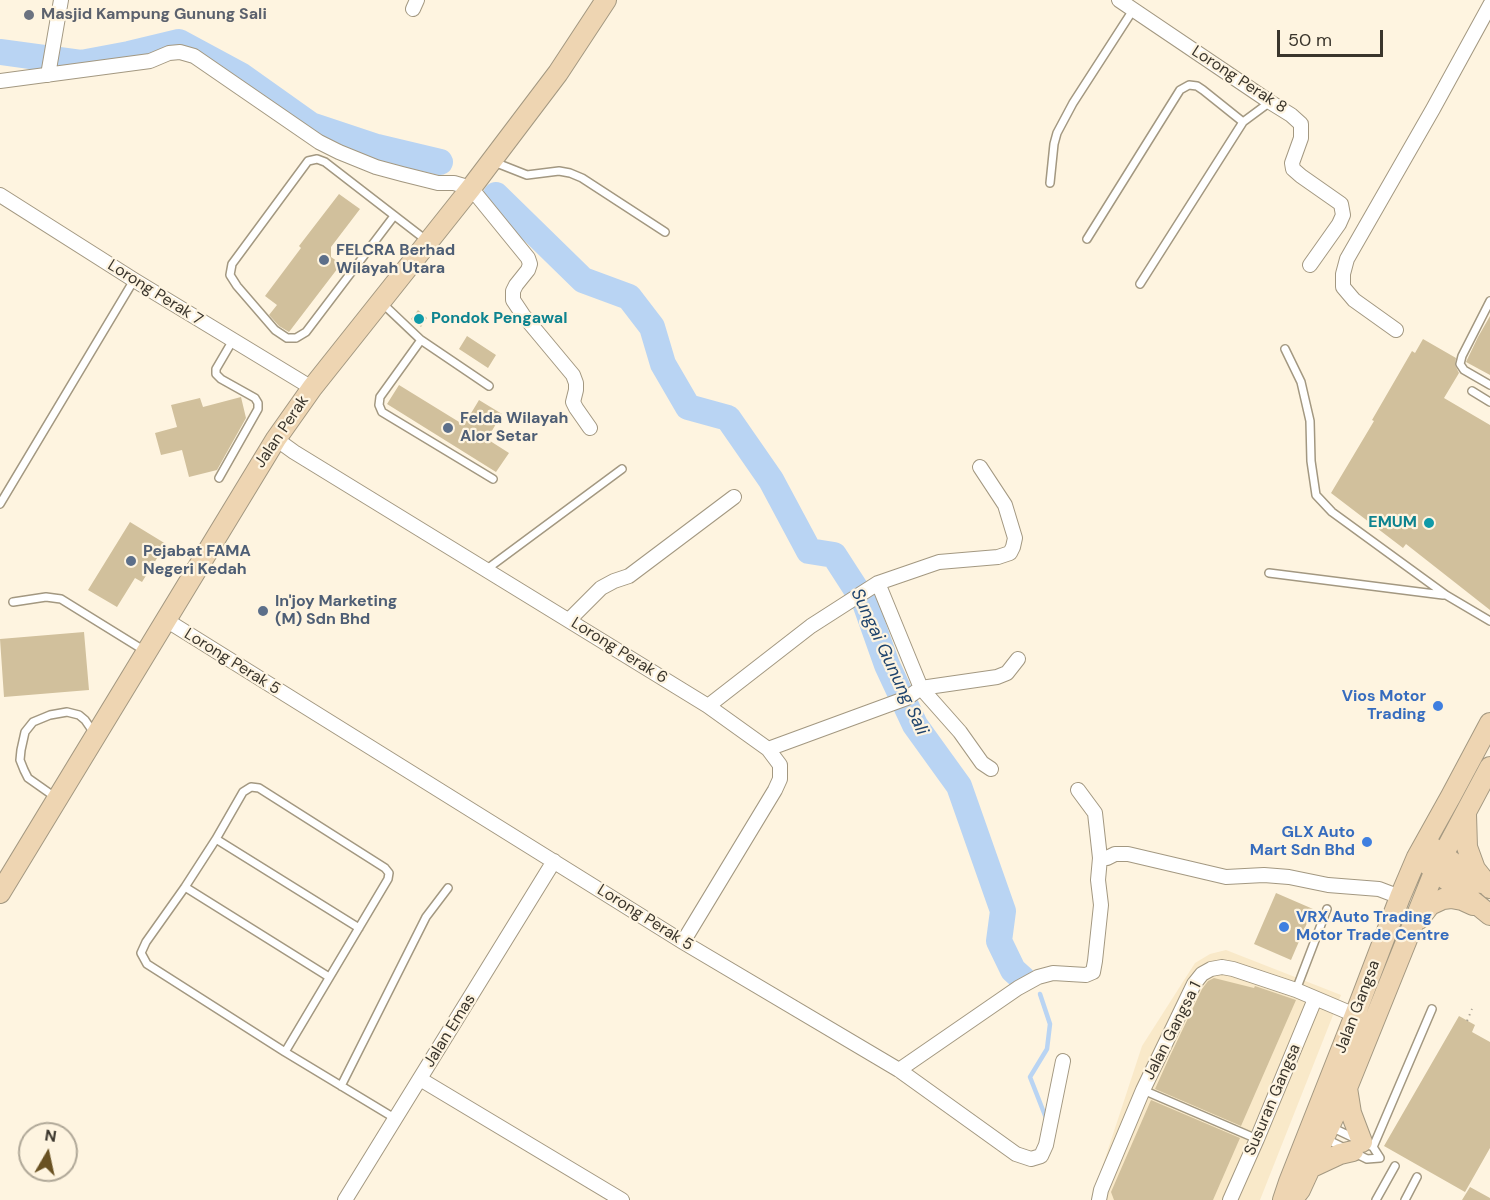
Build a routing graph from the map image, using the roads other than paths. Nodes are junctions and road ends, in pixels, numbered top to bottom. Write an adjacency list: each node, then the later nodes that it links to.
1 (61, 0): 6 (street)
2 (606, 0): 10 (main road, Jalan Perak)
3 (1119, 0): 5 (street, Lorong Perak 8)
4 (1490, 5): 23 (street)
5 (1133, 10): 8 (street, Lorong Perak 8); 11 (lane)
6 (50, 64): 7 (street); 12 (street)
7 (0, 81)
8 (1270, 102): 9 (lane); 18 (street, Lorong Perak 8)
9 (1243, 122): 16 (lane); 20 (lane)
10 (492, 160): 12 (main road, Jalan Perak); 15 (lane)
11 (1050, 183)
12 (471, 188): 17 (main road, Jalan Perak); 32 (street)
13 (0, 195): 19 (street, Lorong Perak 7)
14 (394, 216): 14 (lane); 17 (lane)
15 (665, 232)
16 (1087, 239)
17 (428, 241): 21 (main road, Jalan Perak)
18 (1310, 265)
19 (134, 280): 24 (street, Lorong Perak 7); 39 (lane)
20 (1140, 284)
21 (380, 301): 25 (lane); 29 (main road, Jalan Perak)
22 (1490, 301): 27 (lane)
23 (1396, 330)
24 (233, 340): 29 (street, Lorong Perak 7); 36 (lane)
25 (421, 340): 28 (lane); 37 (lane)
26 (1285, 349): 43 (lane)
27 (1490, 385)
28 (489, 386)
29 (312, 388): 33 (main road, Jalan Perak)
30 (1472, 391): 31 (lane)
31 (1490, 402)
32 (590, 428)
33 (276, 439): 40 (street, Lorong Perak 6); 45 (main road, Jalan Perak)
34 (980, 467): 42 (street)
35 (622, 469): 40 (lane)
36 (219, 478)
37 (493, 479)
38 (734, 497): 46 (street)
39 (0, 504)
40 (487, 569): 46 (street, Lorong Perak 6)
41 (1269, 573): 43 (lane)
42 (878, 583): 50 (street); 51 (street)
43 (1446, 596): 47 (lane)
44 (13, 602): 48 (lane)
45 (166, 620): 48 (main road, Jalan Perak); 63 (street, Lorong Perak 5)
46 (569, 620): 51 (street, Lorong Perak 6)
47 (1490, 621)
48 (147, 653): 53 (main road, Jalan Perak)
49 (1018, 659): 50 (street)
50 (921, 688): 54 (street); 56 (street)
51 (708, 706): 54 (street, Lorong Perak 6)
52 (1490, 723): 61 (main road, Jalan Gangsa)
53 (96, 735): 58 (main road, Jalan Perak); 58 (lane)
54 (768, 749): 73 (street, Lorong Perak 6)
55 (1490, 767): 59 (main road, Jalan Gangsa)
56 (991, 769)
57 (1078, 790): 62 (street)
58 (57, 798): 67 (main road, Jalan Perak)
59 (1466, 812): 64 (main road, Jalan Gangsa); 69 (main road)
60 (216, 839): 65 (lane); 72 (lane); 72 (lane)
61 (1421, 849): 64 (main road); 68 (main road, Jalan Gangsa)
62 (1100, 858): 68 (street); 81 (street)
63 (554, 861): 73 (street, Lorong Perak 5); 82 (street, Jalan Emas)
64 (1439, 862): 69 (main road); 71 (main road, Jalan Gangsa)
65 (185, 887): 74 (lane); 79 (lane)
66 (448, 888): 83 (lane)
67 (0, 893)
68 (1400, 897): 78 (main road, Jalan Gangsa)
69 (1488, 900): 71 (main road)
70 (1328, 909): 75 (lane)
71 (1412, 927): 84 (main road, Jalan Gangsa)
72 (358, 928): 74 (lane)
73 (683, 942): 81 (street, Lorong Perak 5)
74 (329, 977): 79 (lane)
75 (1296, 990): 76 (street, Jalan Gangsa 1); 85 (street, Jalan Gangsa 1)
76 (1315, 999): 78 (street, Jalan Gangsa 1); 88 (street, Susuran Gangsa)
77 (1432, 1009): 89 (lane)
78 (1355, 1016): 87 (main road, Jalan Gangsa)
79 (285, 1052): 83 (lane)
80 (1063, 1061): 81 (street, Lorong Perak 5)
81 (899, 1070)
82 (420, 1079): 86 (street, Jalan Emas); 94 (street)
83 (341, 1086): 86 (lane)
84 (1347, 1088): 87 (main road, Jalan Gangsa); 89 (main road)
85 (1143, 1090): 88 (lane); 95 (street, Jalan Gangsa 1)
86 (396, 1119): 93 (street, Jalan Emas)
87 (1319, 1129): 89 (lane); 89 (lane); 91 (main road, Jalan Gangsa); 97 (main road, Jalan Gangsa)
88 (1257, 1139): 96 (street, Susuran Gangsa)
89 (1362, 1147): 91 (main road)
90 (1395, 1166): 99 (lane)
91 (1310, 1168): 98 (main road, Jalan Gangsa)
92 (1417, 1177): 100 (lane)
93 (345, 1200)
94 (622, 1200)
95 (1099, 1200)
96 (1230, 1200)
97 (1283, 1200)
98 (1292, 1200)
99 (1376, 1200)
100 (1405, 1200)

